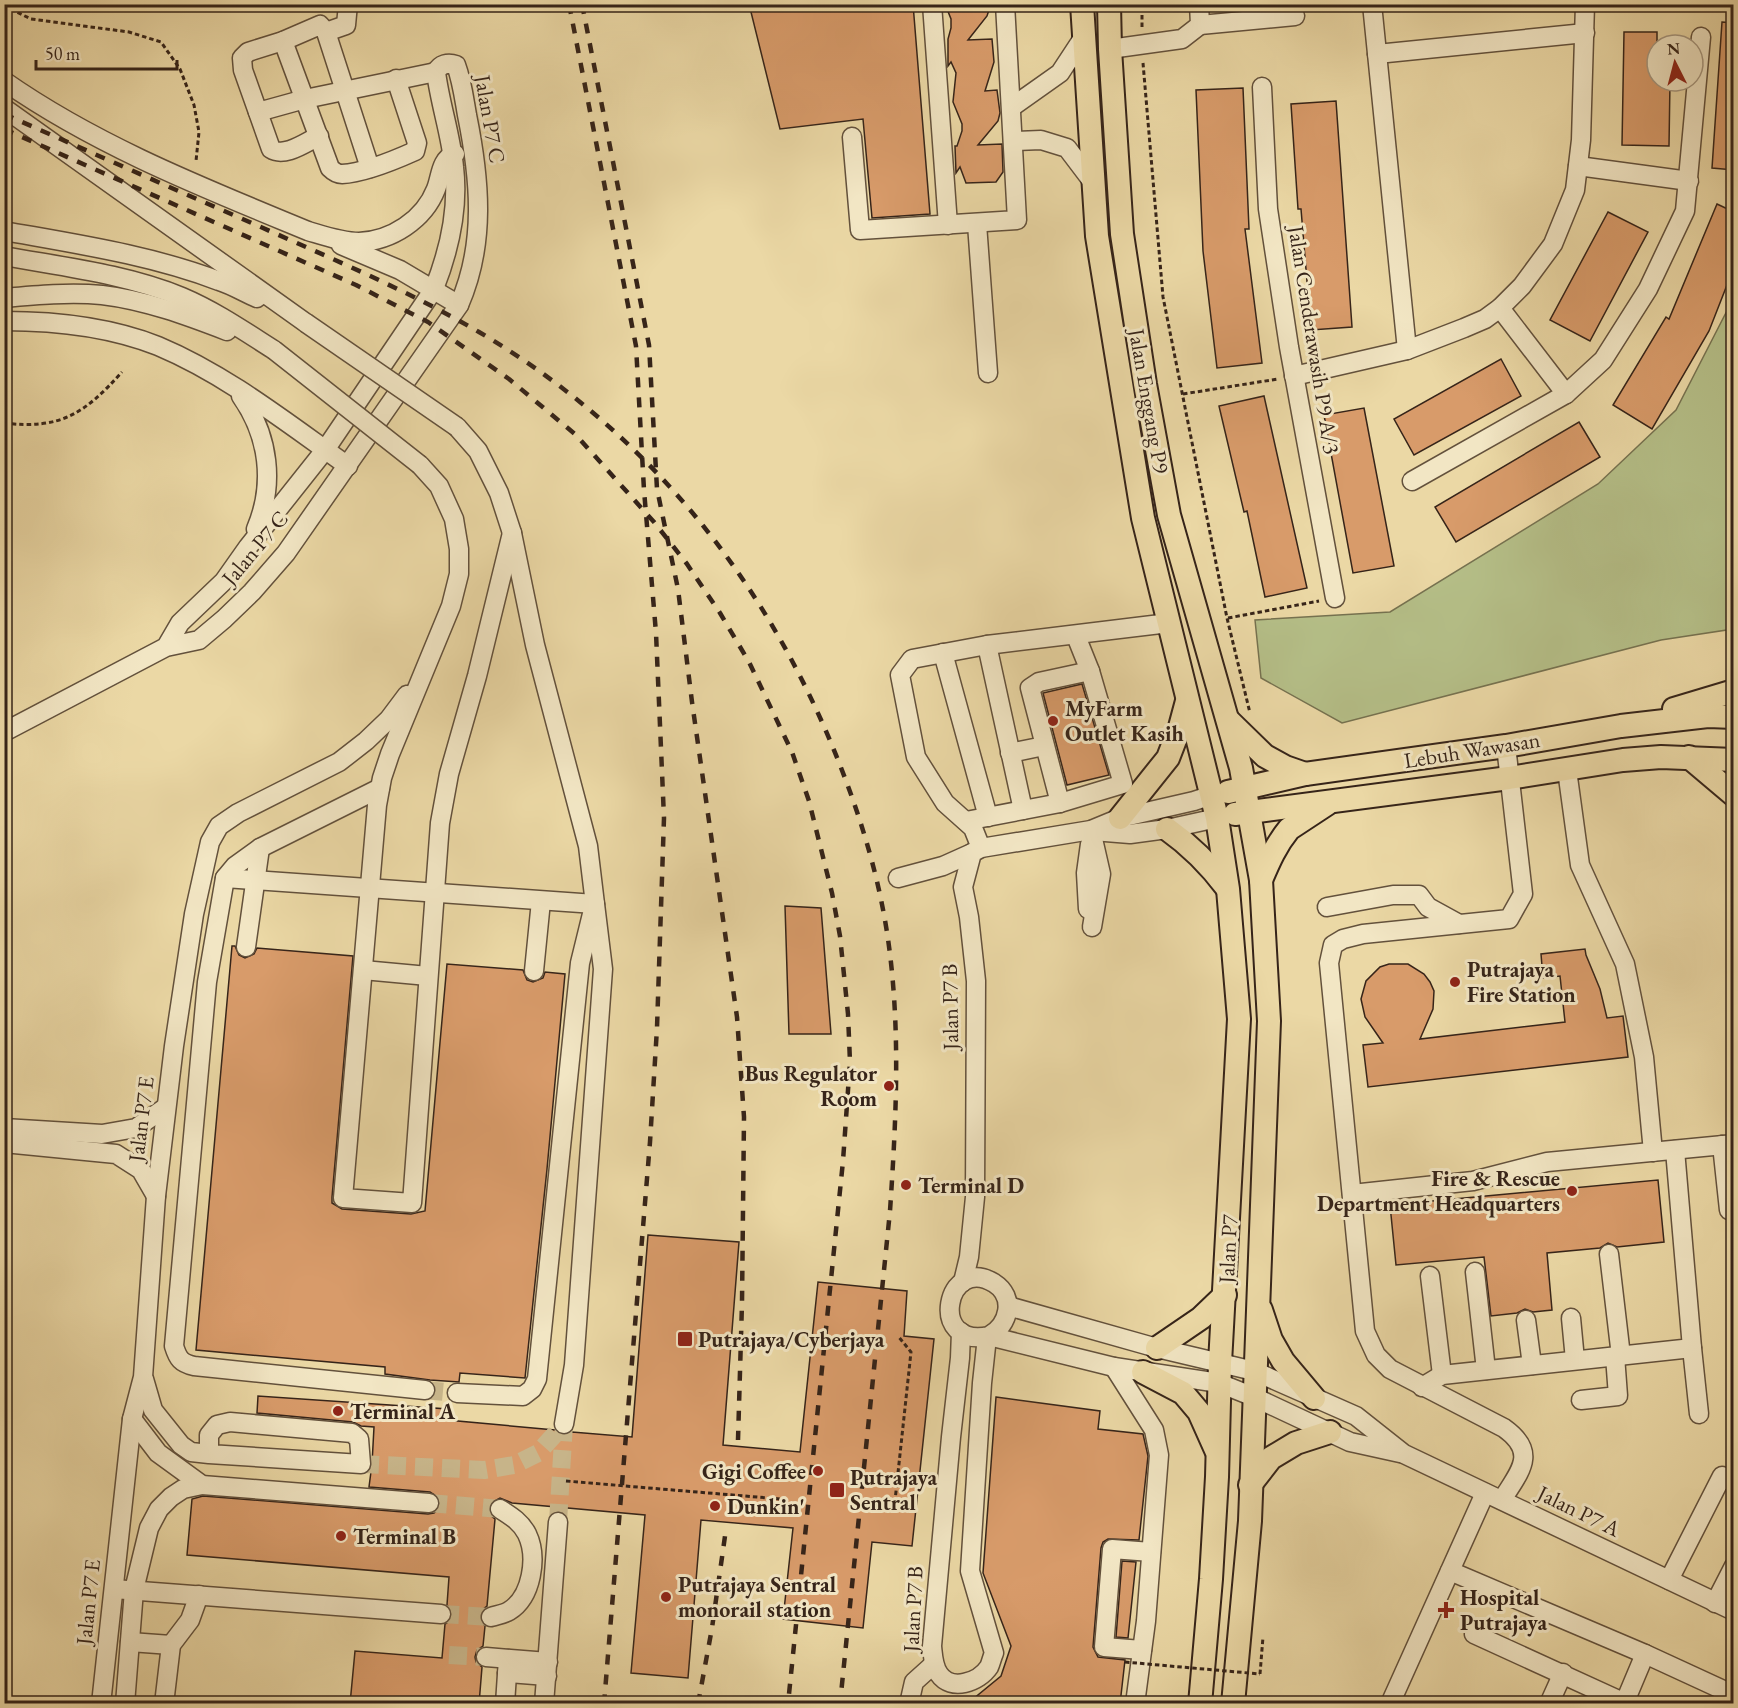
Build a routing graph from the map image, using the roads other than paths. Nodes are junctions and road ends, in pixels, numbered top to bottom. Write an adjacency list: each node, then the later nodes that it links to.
1 (348, 4): 11 (street)
2 (932, 4): 37 (street)
3 (1005, 4): 24 (street)
4 (1082, 4): 13 (main road, Jalan Enggang P9)
5 (1109, 4): 15 (main road, Jalan Enggang P9)
6 (1199, 4): 10 (street)
7 (1372, 4): 16 (street)
8 (1585, 4): 12 (street)
9 (1295, 16): 10 (street)
10 (1200, 25): 15 (street)
11 (326, 32): 14 (street); 21 (street)
12 (1585, 33): 16 (street); 32 (street)
13 (1085, 35): 24 (street); 34 (main road, Jalan Enggang P9)
14 (283, 40): 23 (street); 26 (street)
15 (1110, 49): 69 (main road, Jalan Enggang P9)
16 (1377, 54): 48 (street)
17 (436, 72): 18 (street); 30 (street, Jalan P7 C); 31 (street, Jalan P7 C)
18 (396, 79): 21 (street); 33 (street)
19 (4, 81): 39 (street)
20 (1262, 87): 50 (street, Jalan Cenderawasih P9 A/3)
21 (345, 91): 23 (street); 33 (street)
22 (1695, 93): 35 (street)
23 (305, 99): 26 (street); 27 (street)
24 (1012, 107): 29 (street)
25 (4, 108): 46 (street)
26 (258, 112): 27 (street)
27 (319, 136): 33 (street)
28 (852, 137): 37 (street)
29 (1013, 141): 34 (street); 36 (street)
30 (475, 153): 31 (street); 43 (street, Jalan P7 C)
31 (452, 154): 39 (street); 41 (street, Jalan P7 C)
32 (1578, 166): 35 (street); 44 (street)
33 (370, 168)
34 (1092, 181): 59 (main road, Jalan Enggang P9)
35 (1689, 181): 52 (street)
36 (977, 224): 37 (street); 49 (street)
37 (948, 225)
38 (4, 231): 46 (street)
39 (308, 231): 41 (street)
40 (4, 256): 47 (street)
41 (434, 289): 43 (street); 53 (street, Jalan P7 C)
42 (4, 298): 47 (street)
43 (459, 305): 54 (street, Jalan P7 C)
44 (1500, 308): 48 (street); 52 (street)
45 (4, 321): 51 (street)
46 (306, 323): 56 (street, bridge)
47 (274, 350): 63 (street, bridge)
48 (1407, 350): 50 (street)
49 (988, 373)
50 (1294, 376): 58 (street, Jalan Cenderawasih P9 A/3)
51 (224, 380): 53 (street); 57 (street)
52 (1566, 394): 55 (street)
53 (325, 450): 54 (street); 57 (street, Jalan P7 C)
54 (348, 466): 62 (street, Jalan P7 C)
55 (1412, 481)
56 (512, 533): 102 (street); 104 (street)
57 (248, 547): 62 (street, Jalan P7 C)
58 (1335, 598)
59 (1169, 623): 60 (street); 67 (main road, Jalan Enggang P9)
60 (1077, 636): 61 (street); 65 (street)
61 (987, 645): 64 (street); 74 (street)
62 (166, 647): 71 (street, Jalan P7 C)
63 (432, 650): 80 (street); 112 (street, Jalan P7 E)
64 (943, 653): 88 (street); 91 (street)
65 (1090, 671): 72 (street); 85 (street)
66 (1734, 691): 70 (main road)
67 (1187, 696): 82 (main road, Jalan P7); 89 (main road)
68 (1734, 717): 70 (main road, Lebuh Wawasan)
69 (1227, 720): 78 (main road); 81 (main road, Jalan Enggang P9)
70 (1621, 726): 73 (main road, Lebuh Wawasan)
71 (4, 732)
72 (1044, 746): 74 (street); 85 (street)
73 (1506, 746): 78 (main road, Lebuh Wawasan); 79 (street)
74 (1010, 753): 86 (street)
75 (1689, 757): 76 (main road, Lebuh Wawasan); 77 (main road, Lebuh Wawasan); 83 (main road)
76 (1734, 760)
77 (1567, 770): 79 (main road, Lebuh Wawasan); 120 (street)
78 (1305, 774): 81 (main road, Lebuh Wawasan)
79 (1509, 778): 84 (main road, Lebuh Wawasan); 106 (street)
80 (380, 788): 94 (street); 100 (street)
81 (1243, 788): 82 (main road, Lebuh Wawasan); 87 (main road, Jalan Enggang P9)
82 (1212, 795): 89 (street); 90 (main road, Jalan P7)
83 (1734, 795)
84 (1329, 802): 87 (main road, Lebuh Wawasan); 99 (main road)
85 (1060, 803): 86 (street)
86 (1023, 810): 88 (street)
87 (1249, 811): 90 (main road, Lebuh Wawasan); 99 (main road, Jalan P7)
88 (988, 816): 91 (street)
89 (1120, 818): 93 (street)
90 (1217, 818): 92 (street); 101 (main road, Jalan P7)
91 (966, 821): 95 (street)
92 (1167, 829): 93 (street); 101 (main road)
93 (1091, 830): 95 (street)
94 (260, 848): 96 (street); 98 (street)
95 (977, 851): 97 (street); 127 (street, Jalan P7 B)
96 (225, 878): 98 (street); 111 (street)
97 (898, 878)
98 (254, 880): 100 (street); 107 (street)
99 (1261, 880): 129 (main road, Jalan P7)
100 (369, 888): 102 (street); 108 (street)
101 (1228, 889): 128 (main road, Jalan P7)
102 (434, 893): 103 (street); 110 (street)
103 (542, 901): 104 (street); 109 (street)
104 (595, 904): 113 (street); 118 (street)
105 (1327, 907): 106 (street)
106 (1459, 924): 121 (street)
107 (246, 947)
108 (363, 970): 110 (street); 110 (street)
109 (534, 971)
110 (428, 976)
111 (207, 982): 112 (street); 148 (street)
112 (174, 1046): 114 (street, Jalan P7 E)
113 (568, 1078): 118 (street); 149 (street)
114 (166, 1107): 115 (street); 122 (street, Jalan P7 E)
115 (4, 1128)
116 (4, 1143): 122 (street)
117 (1728, 1145): 119 (street); 123 (street)
118 (588, 1148): 155 (street)
119 (1675, 1150): 120 (street); 136 (street)
120 (1653, 1152): 121 (street)
121 (1352, 1194): 147 (street)
122 (156, 1196): 146 (street, Jalan P7 E)
123 (1729, 1210)
124 (1610, 1254): 137 (street)
125 (1475, 1272): 141 (street)
126 (1430, 1276): 145 (street)
127 (963, 1282): 130 (street); 133 (street, Jalan P7 B)
128 (1225, 1295): 135 (main road); 144 (main road, Jalan P7)
129 (1257, 1298): 142 (main road, Jalan P7); 151 (main road)
130 (1008, 1306): 134 (street); 135 (street)
131 (1571, 1318): 138 (street)
132 (1526, 1320): 139 (street)
133 (961, 1332): 134 (street); 185 (street, Jalan P7 B)
134 (988, 1336): 140 (street); 185 (street, Jalan P7 B)
135 (1157, 1348): 144 (street)
136 (1692, 1348): 137 (street); 153 (street)
137 (1618, 1356): 138 (street); 152 (street)
138 (1575, 1360): 139 (street)
139 (1532, 1365): 141 (street)
140 (1114, 1367): 143 (street); 168 (street)
141 (1486, 1370): 145 (street)
142 (1254, 1371): 144 (street, Jalan P7 A); 150 (main road, Jalan P7); 151 (street, Jalan P7 A)
143 (1143, 1372): 144 (street); 158 (main road)
144 (1220, 1373): 150 (street, Jalan P7 A); 158 (main road, Jalan P7)
145 (1442, 1375): 147 (street)
146 (143, 1377): 154 (street, Jalan P7 E); 157 (street)
147 (1422, 1387): 164 (street)
148 (426, 1390)
149 (457, 1393)
150 (1254, 1397): 156 (street, Jalan P7 A); 162 (main road, Jalan P7)
151 (1314, 1398): 159 (street, Jalan P7 A)
152 (1581, 1400)
153 (1699, 1414)
154 (132, 1419): 161 (street); 172 (street, Jalan P7 E)
155 (564, 1424)
156 (1330, 1432): 159 (street, Jalan P7 A); 162 (main road)
157 (209, 1454): 157 (street)
158 (1218, 1454): 198 (main road, Jalan P7)
159 (1404, 1454): 163 (street, Jalan P7 A)
160 (1734, 1483): 171 (street)
161 (202, 1485): 165 (street); 173 (street, Jalan P7 E)
162 (1250, 1485): 199 (main road, Jalan P7)
163 (1485, 1492): 164 (street, Jalan P7 A); 170 (street)
164 (1502, 1500): 171 (street, Jalan P7 A)
165 (429, 1503)
166 (500, 1509): 178 (street)
167 (558, 1522): 187 (street)
168 (1151, 1552): 182 (street); 182 (street)
169 (1734, 1566): 175 (street)
170 (1450, 1570): 183 (street); 200 (street)
171 (1669, 1580): 175 (street, Jalan P7 A)
172 (114, 1589): 173 (street); 191 (street, Jalan P7 E)
173 (134, 1590): 174 (street); 180 (street, Jalan P7 E)
174 (200, 1594): 177 (street); 181 (street)
175 (1715, 1603): 176 (street, Jalan P7 A)
176 (1734, 1611)
177 (441, 1614)
178 (491, 1617)
179 (1474, 1634): 188 (street)
180 (130, 1642): 181 (street); 192 (street, Jalan P7 E)
181 (171, 1645): 193 (street)
182 (1142, 1650): 197 (street)
183 (1645, 1654): 189 (street); 190 (street)
184 (486, 1657): 186 (street)
185 (934, 1664): 196 (street)
186 (507, 1666): 187 (street); 194 (street)
187 (547, 1669): 195 (street)
188 (1563, 1673): 190 (street); 201 (street)
189 (1734, 1695)
190 (1624, 1703)
191 (101, 1704)
192 (125, 1704)
193 (164, 1704)
194 (505, 1704)
195 (544, 1704)
196 (909, 1704)
197 (1135, 1704)
198 (1200, 1704)
199 (1233, 1704)
200 (1390, 1704)
201 (1549, 1704)

